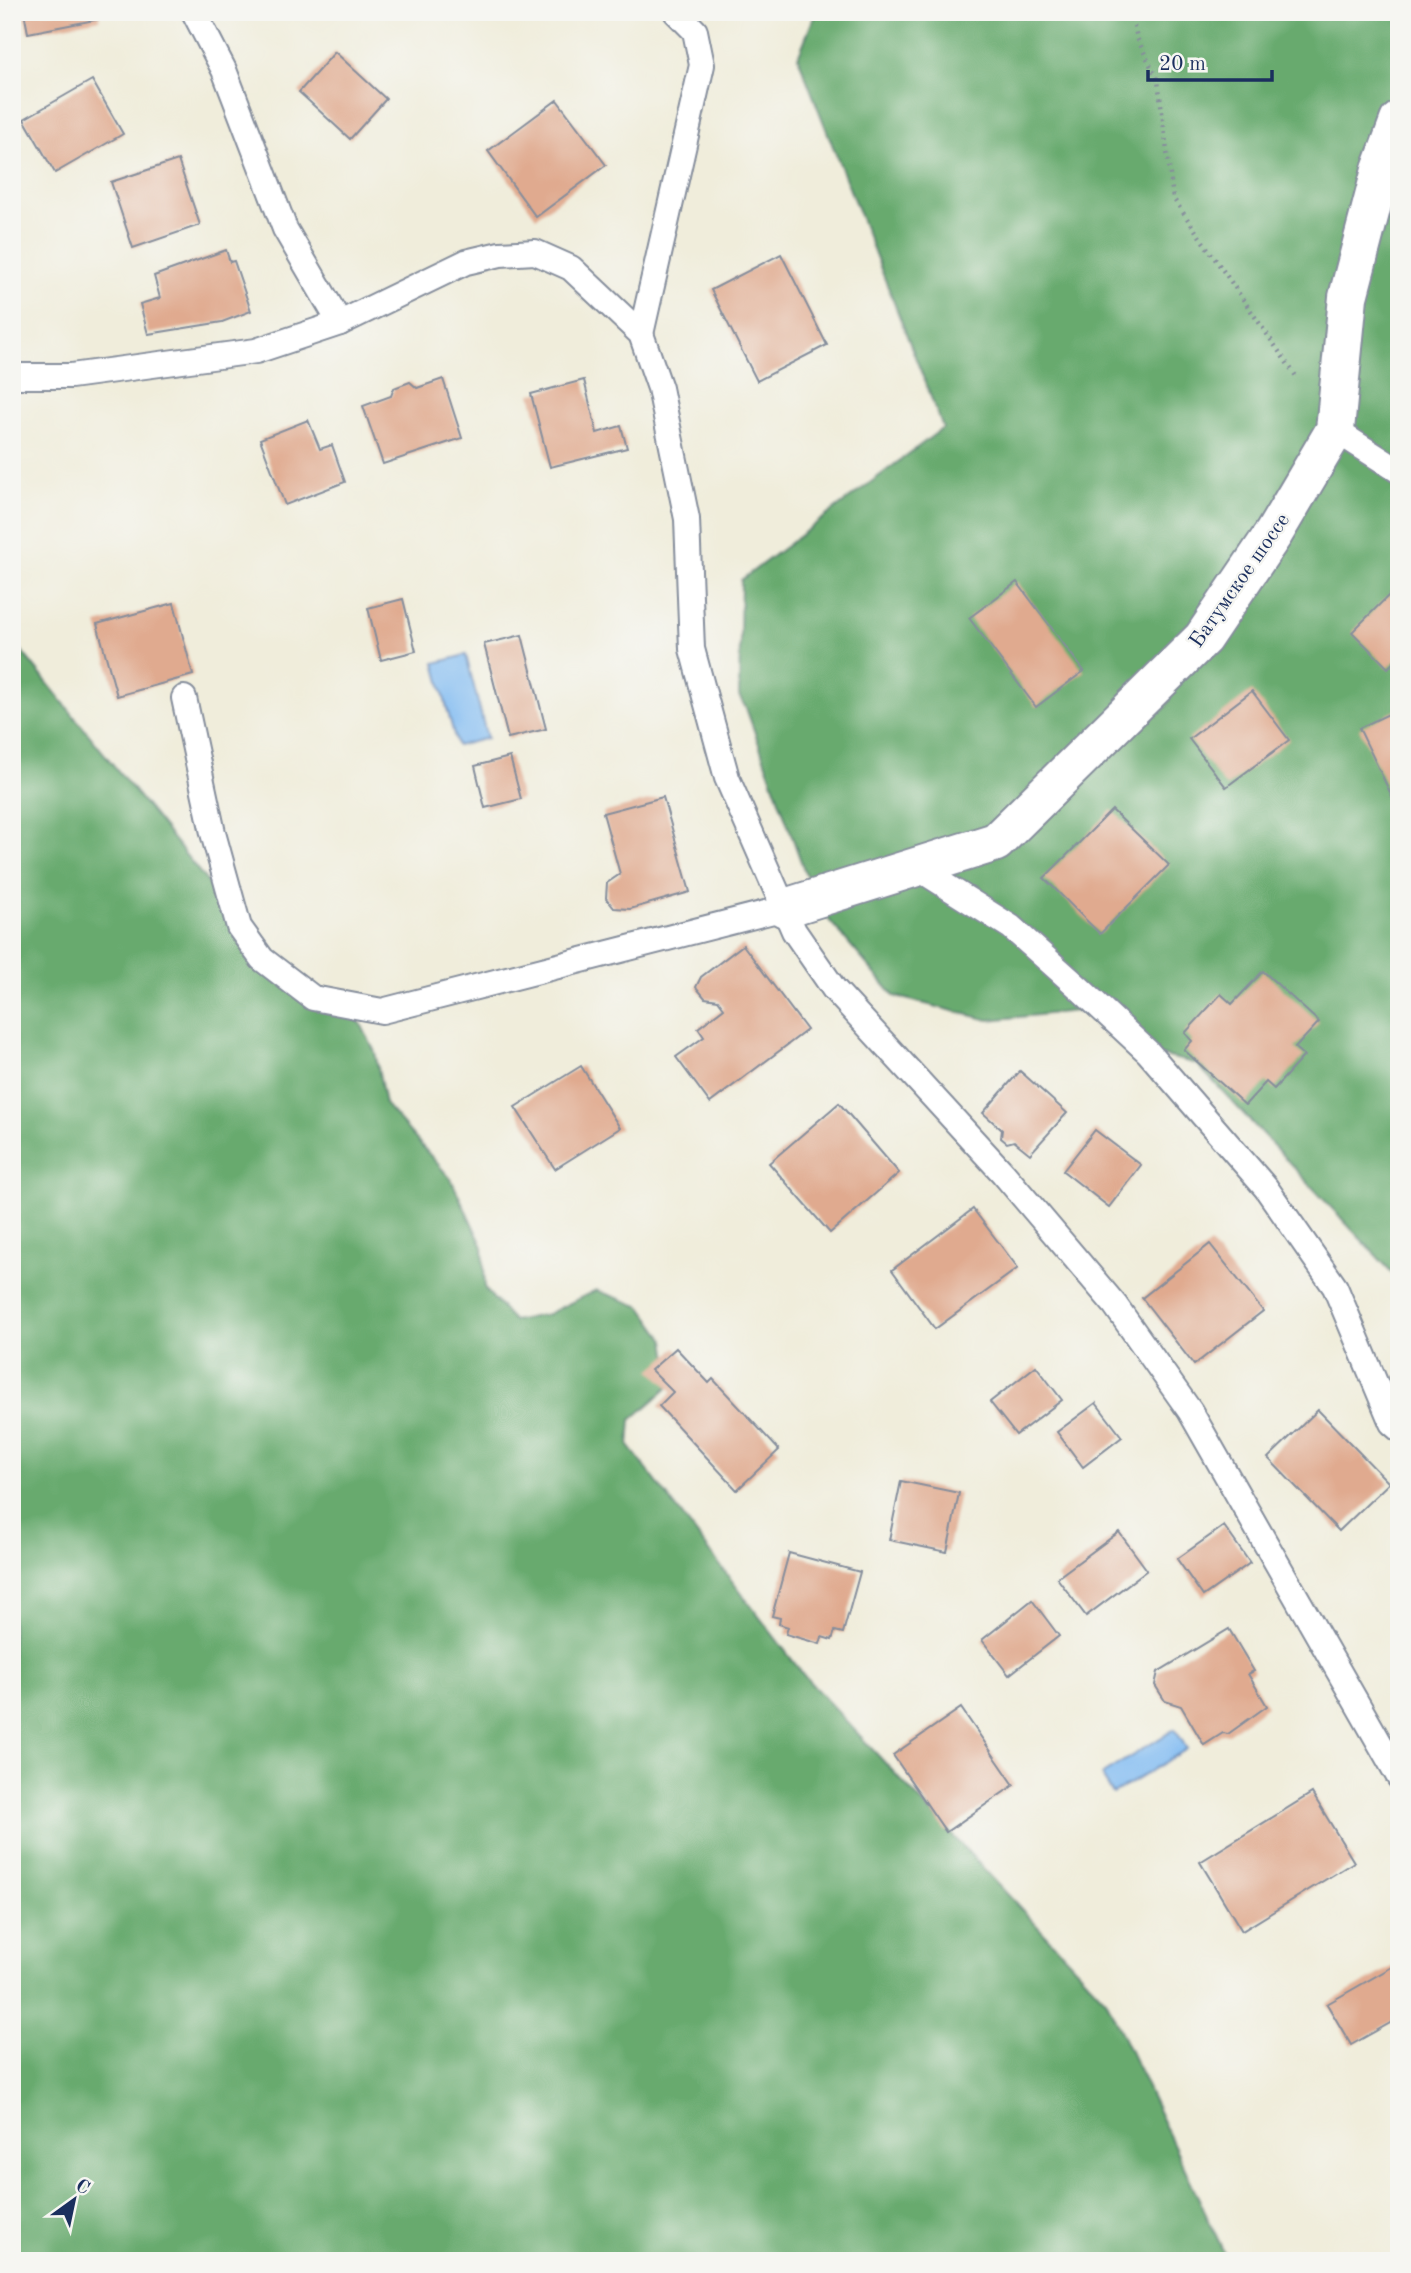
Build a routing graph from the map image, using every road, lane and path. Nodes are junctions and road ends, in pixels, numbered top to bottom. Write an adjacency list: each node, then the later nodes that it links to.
1 (194, 12): 5 (lane)
2 (676, 12): 6 (lane)
3 (1131, 12): 8 (path)
4 (1399, 121): 8 (street, Батумское шоссе)
5 (340, 323): 6 (lane); 7 (lane)
6 (641, 334): 12 (lane)
7 (12, 376)
8 (1335, 430): 9 (lane); 11 (street, Батумское шоссе)
9 (1399, 471)
10 (184, 698): 12 (lane)
11 (916, 867): 12 (street, Батумское шоссе); 13 (lane)
12 (785, 908): 14 (lane)
13 (1399, 1429)
14 (1399, 1777)

